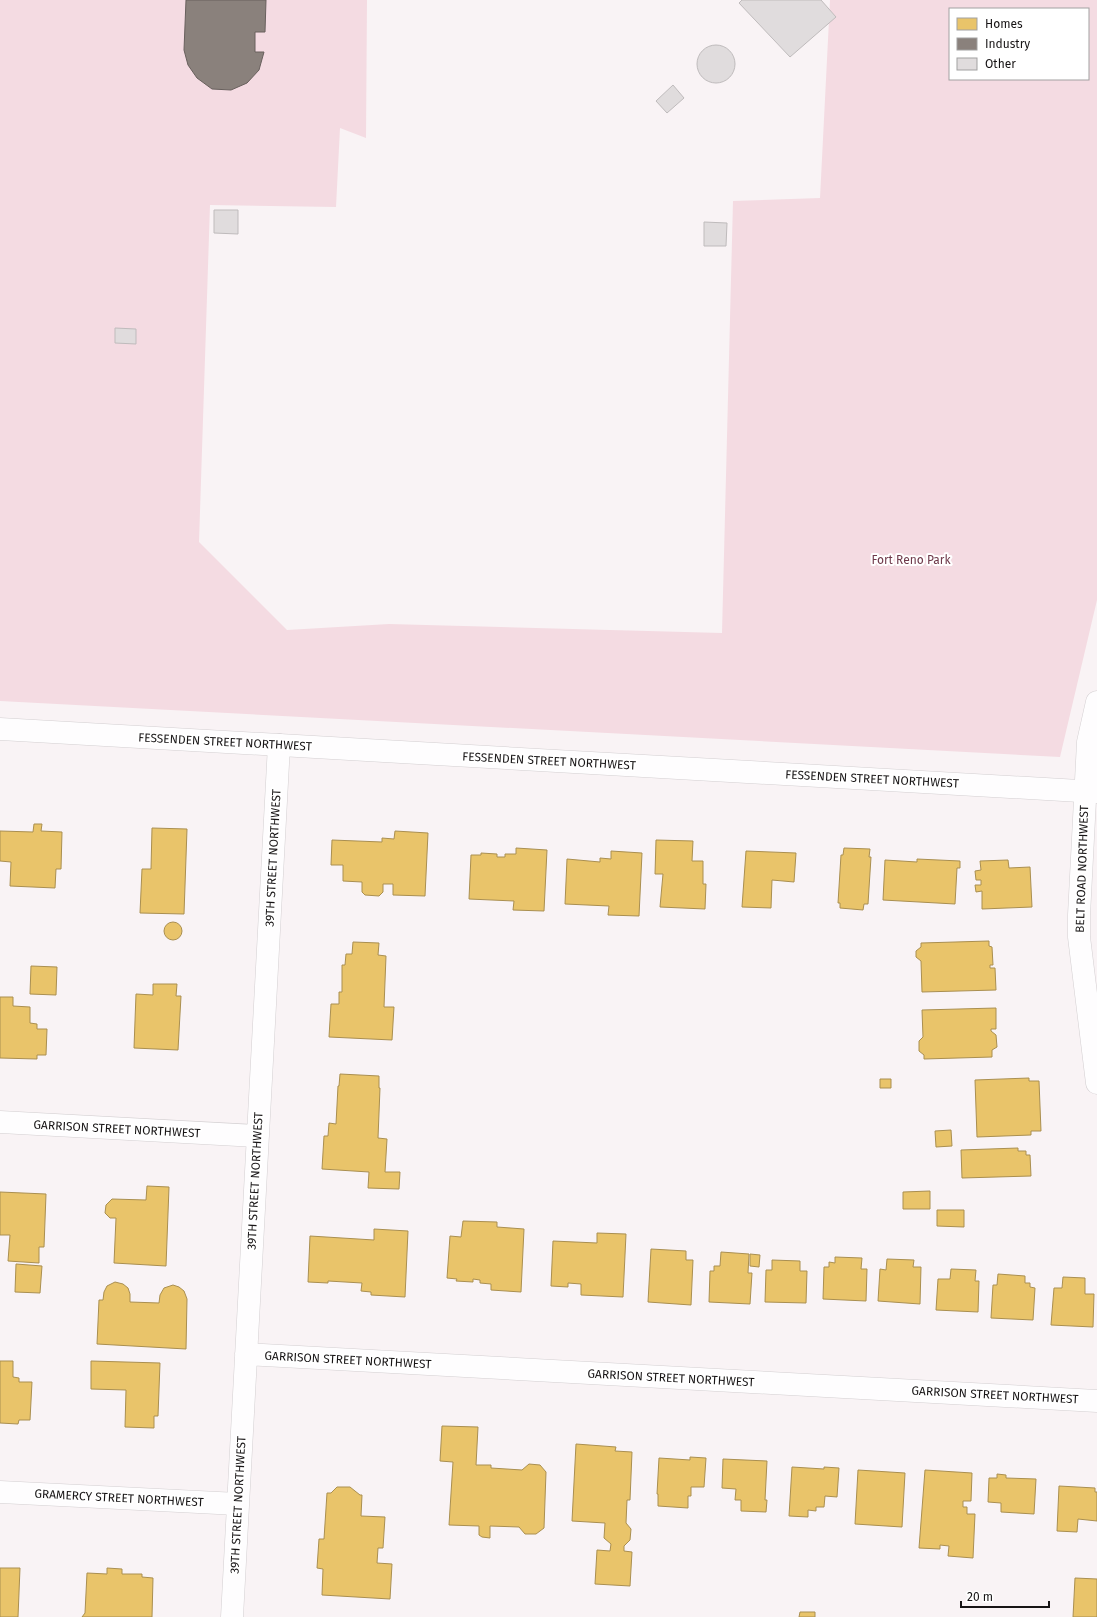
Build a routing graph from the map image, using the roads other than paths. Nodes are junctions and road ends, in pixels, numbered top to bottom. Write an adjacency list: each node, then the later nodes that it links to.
1 (1097, 702): 4 (street, BELT ROAD NORTHWEST)
2 (0, 729): 3 (street, FESSENDEN STREET NORTHWEST)
3 (278, 745): 4 (street, FESSENDEN STREET NORTHWEST); 7 (street, 39TH STREET NORTHWEST)
4 (1091, 791): 5 (street, BELT ROAD NORTHWEST)
5 (1097, 1083)
6 (0, 1122): 7 (street, GARRISON STREET NORTHWEST)
7 (258, 1136): 8 (street, 39TH STREET NORTHWEST)
8 (246, 1354): 9 (street, GARRISON STREET NORTHWEST); 11 (street, 39TH STREET NORTHWEST)
9 (1097, 1400)
10 (0, 1492): 11 (street, GRAMERCY STREET NORTHWEST)
11 (238, 1504): 12 (street, 39TH STREET NORTHWEST)
12 (232, 1617)

